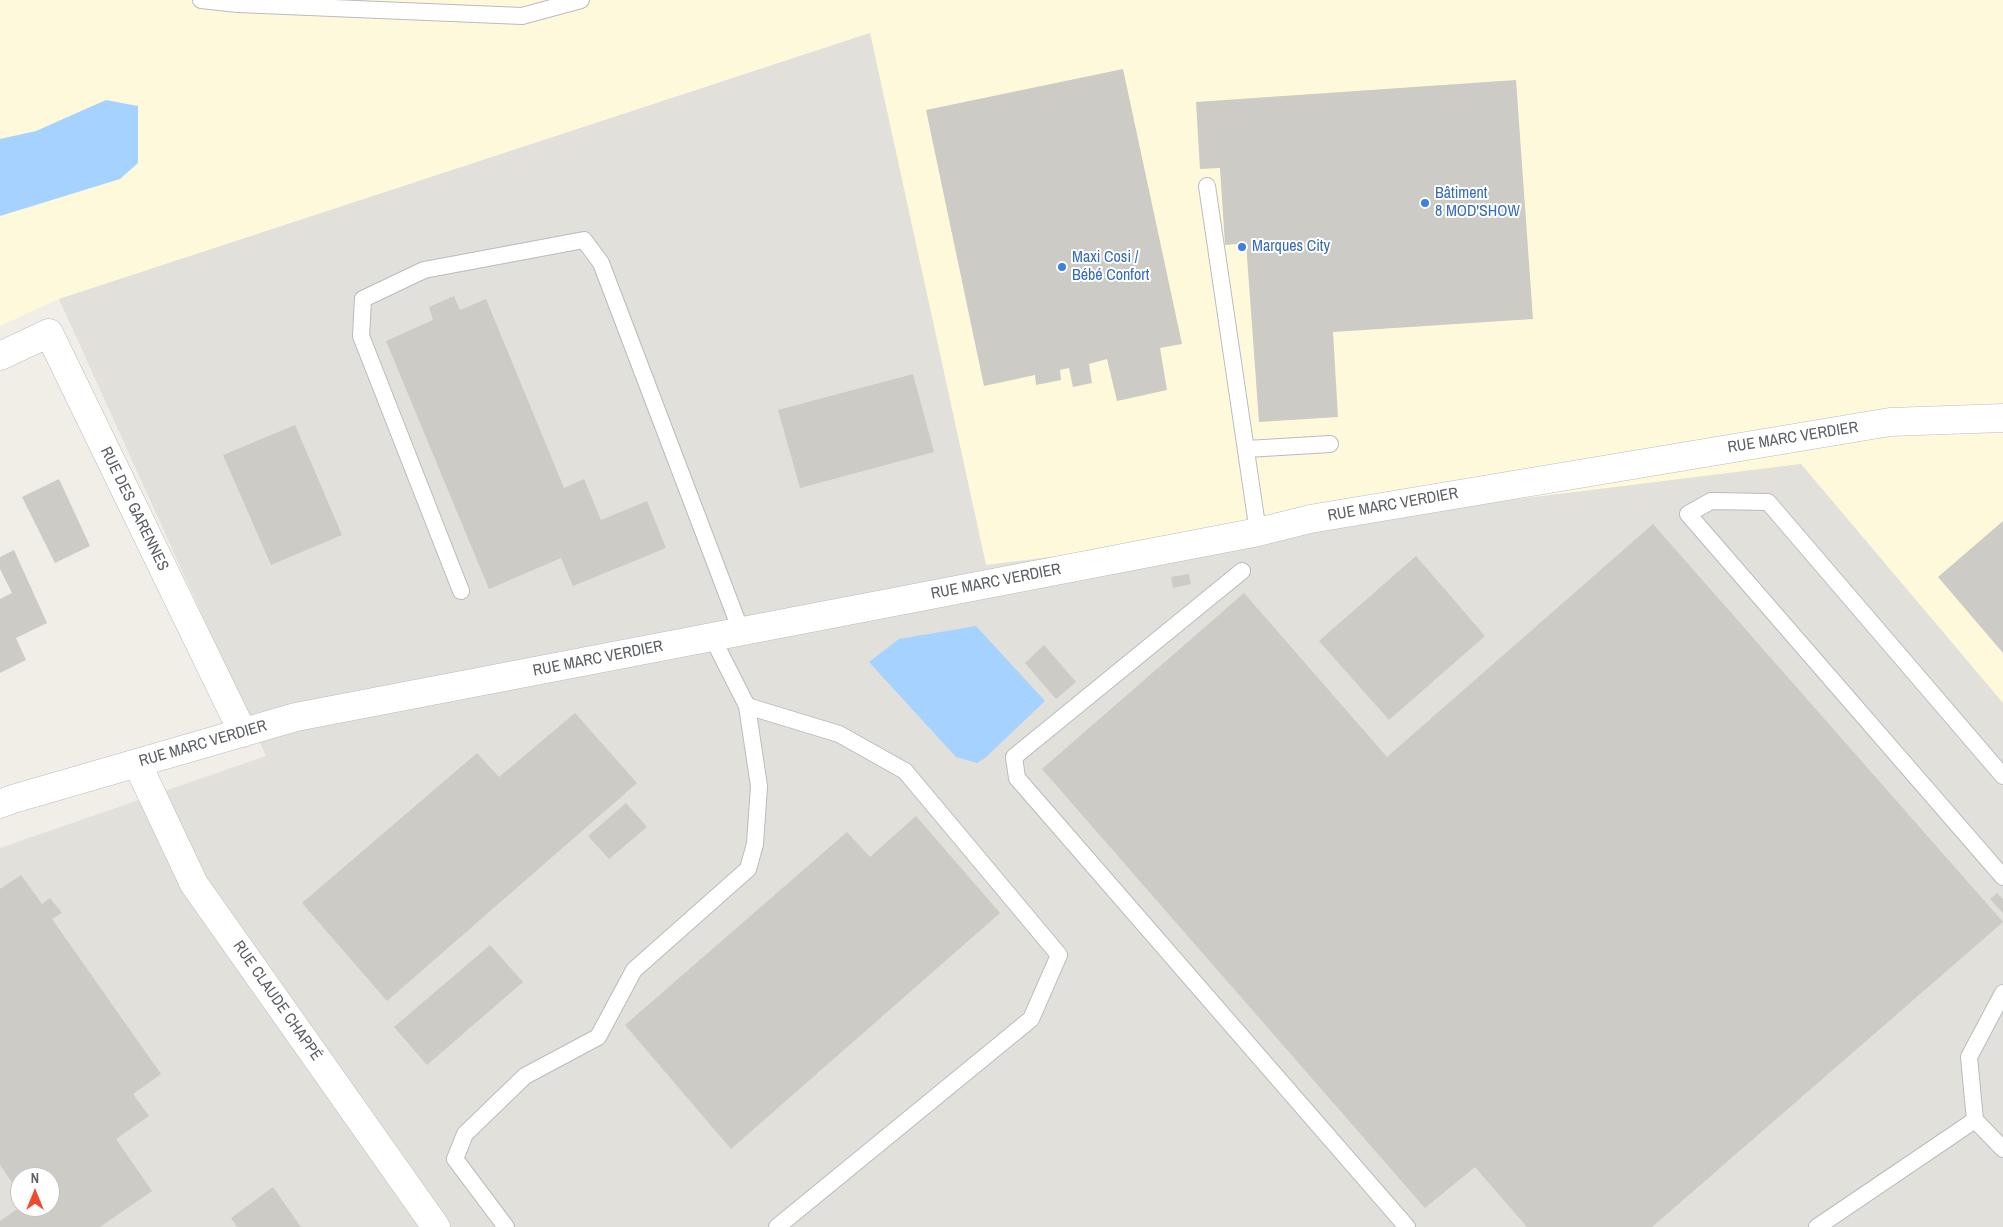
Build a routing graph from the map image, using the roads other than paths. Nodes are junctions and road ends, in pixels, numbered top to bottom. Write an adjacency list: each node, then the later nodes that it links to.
1 (200, 0): 2 (lane)
2 (581, 0)
3 (1207, 186): 7 (lane)
4 (0, 356): 14 (street, RUE DES GARENNES)
5 (2003, 418): 8 (street, RUE MARC VERDIER)
6 (1330, 444): 7 (lane)
7 (1247, 449): 8 (lane)
8 (1258, 532): 11 (street, RUE MARC VERDIER)
9 (1242, 571): 25 (lane)
10 (461, 592): 11 (lane)
11 (741, 631): 12 (street, RUE MARC VERDIER)
12 (712, 637): 13 (lane); 14 (street, RUE MARC VERDIER)
13 (747, 706): 23 (lane); 24 (lane)
14 (243, 732): 15 (street, RUE MARC VERDIER)
15 (137, 763): 17 (street, RUE MARC VERDIER); 22 (street, RUE CLAUDE CHAPPÉ)
16 (2003, 776): 18 (lane)
17 (0, 804)
18 (2003, 877)
19 (2003, 993): 20 (lane)
20 (1975, 1120): 21 (lane); 26 (lane)
21 (2003, 1149)
22 (436, 1227)
23 (506, 1227)
24 (778, 1227)
25 (1407, 1227)
26 (1817, 1227)

